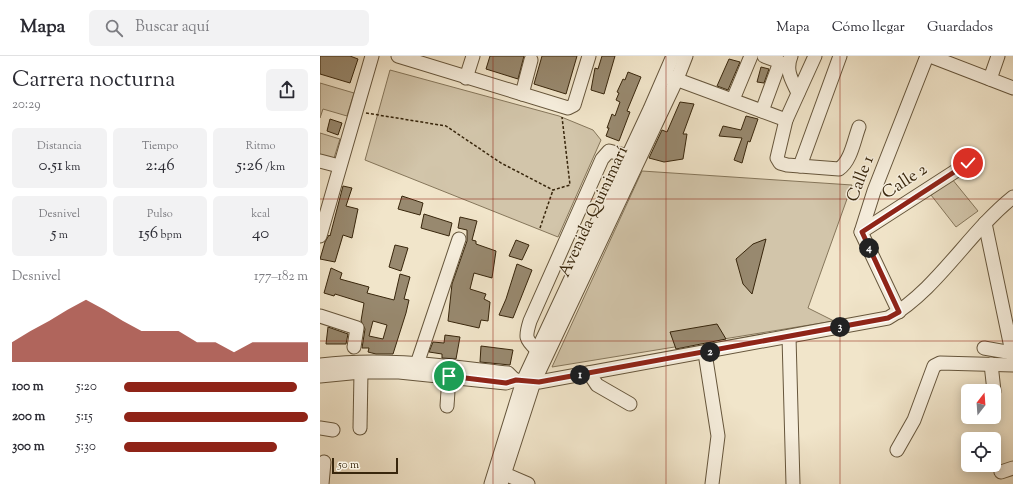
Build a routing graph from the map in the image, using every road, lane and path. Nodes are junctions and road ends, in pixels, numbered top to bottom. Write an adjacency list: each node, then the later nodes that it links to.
1 (372, 56): 22 (street)
2 (398, 56): 15 (street)
3 (473, 56): 15 (street)
4 (589, 56): 21 (street)
5 (673, 56): 14 (street)
6 (686, 56): 14 (street, Avenida Quinimarí)
7 (751, 56): 20 (street)
8 (815, 56): 18 (street)
9 (840, 56): 30 (street)
10 (928, 56): 16 (street); 35 (street, Calle 1)
11 (998, 56): 16 (street)
12 (776, 57): 18 (street); 23 (street)
13 (532, 60): 19 (street)
14 (671, 77): 23 (street); 26 (street); 55 (street, Avenida Quinimarí)
15 (466, 78): 19 (street)
16 (990, 79): 17 (street)
17 (1013, 88)
18 (798, 93): 24 (street)
19 (522, 94): 21 (street)
20 (734, 97)
21 (561, 107): 31 (path)
22 (356, 111): 29 (street); 31 (path)
23 (762, 111): 24 (street)
24 (786, 120): 30 (street)
25 (859, 126): 30 (street)
26 (628, 156): 43 (street); 43 (street)
27 (320, 161): 29 (street)
28 (968, 163): 35 (street, Calle 2)
29 (339, 166): 36 (street)
30 (800, 166)
31 (553, 190): 34 (path)
32 (1013, 197): 33 (street)
33 (985, 223): 38 (street); 45 (street)
34 (540, 228)
35 (862, 232): 38 (street)
36 (320, 236)
37 (459, 239): 47 (street)
38 (899, 312): 40 (street)
39 (320, 316): 41 (street)
40 (789, 337): 44 (street); 67 (street)
41 (354, 347)
42 (984, 348): 45 (street)
43 (537, 350): 55 (street)
44 (705, 353): 52 (street); 66 (street)
45 (1012, 353): 46 (street)
46 (1013, 357)
47 (417, 364): 49 (street); 55 (street)
48 (991, 364): 50 (street); 56 (street); 60 (street)
49 (320, 365)
50 (1013, 365)
51 (361, 372): 53 (street); 54 (street); 59 (street)
52 (589, 374): 55 (street); 57 (street)
53 (320, 376)
54 (449, 376): 55 (street); 58 (street)
55 (524, 381): 62 (street)
56 (993, 384)
57 (630, 404)
58 (447, 406)
59 (360, 428)
60 (897, 450)
61 (324, 462): 63 (street)
62 (501, 476): 64 (street); 65 (street)
63 (322, 484)
64 (491, 484)
65 (528, 484)
66 (712, 484)
67 (793, 484)

